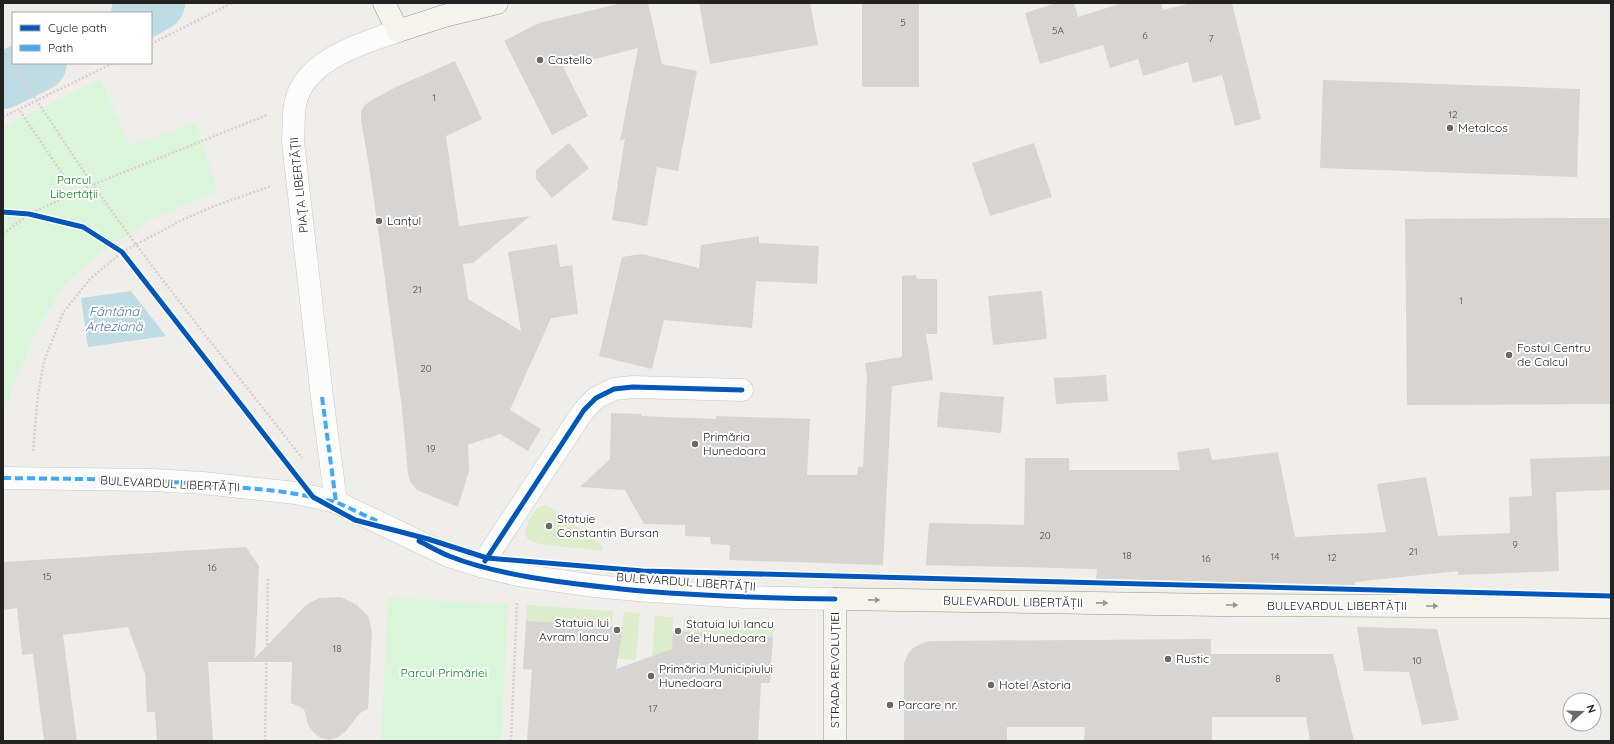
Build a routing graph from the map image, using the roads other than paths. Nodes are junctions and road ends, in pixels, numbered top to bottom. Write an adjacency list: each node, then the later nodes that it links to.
1 (384, 3): 3 (street)
2 (497, 3): 3 (street)
3 (398, 31): 6 (street, PIAȚA LIBERTĂȚII)
4 (742, 390): 7 (street)
5 (3, 478): 6 (street, BULEVARDUL LIBERTĂȚII)
6 (336, 502): 7 (street, BULEVARDUL LIBERTĂȚII)
7 (481, 566): 8 (street, BULEVARDUL LIBERTĂȚII)
8 (835, 599): 9 (street, BULEVARDUL LIBERTĂȚII, one-way to 9); 10 (street, STRADA REVOLUȚIEI)
9 (1611, 607)
10 (834, 741)

